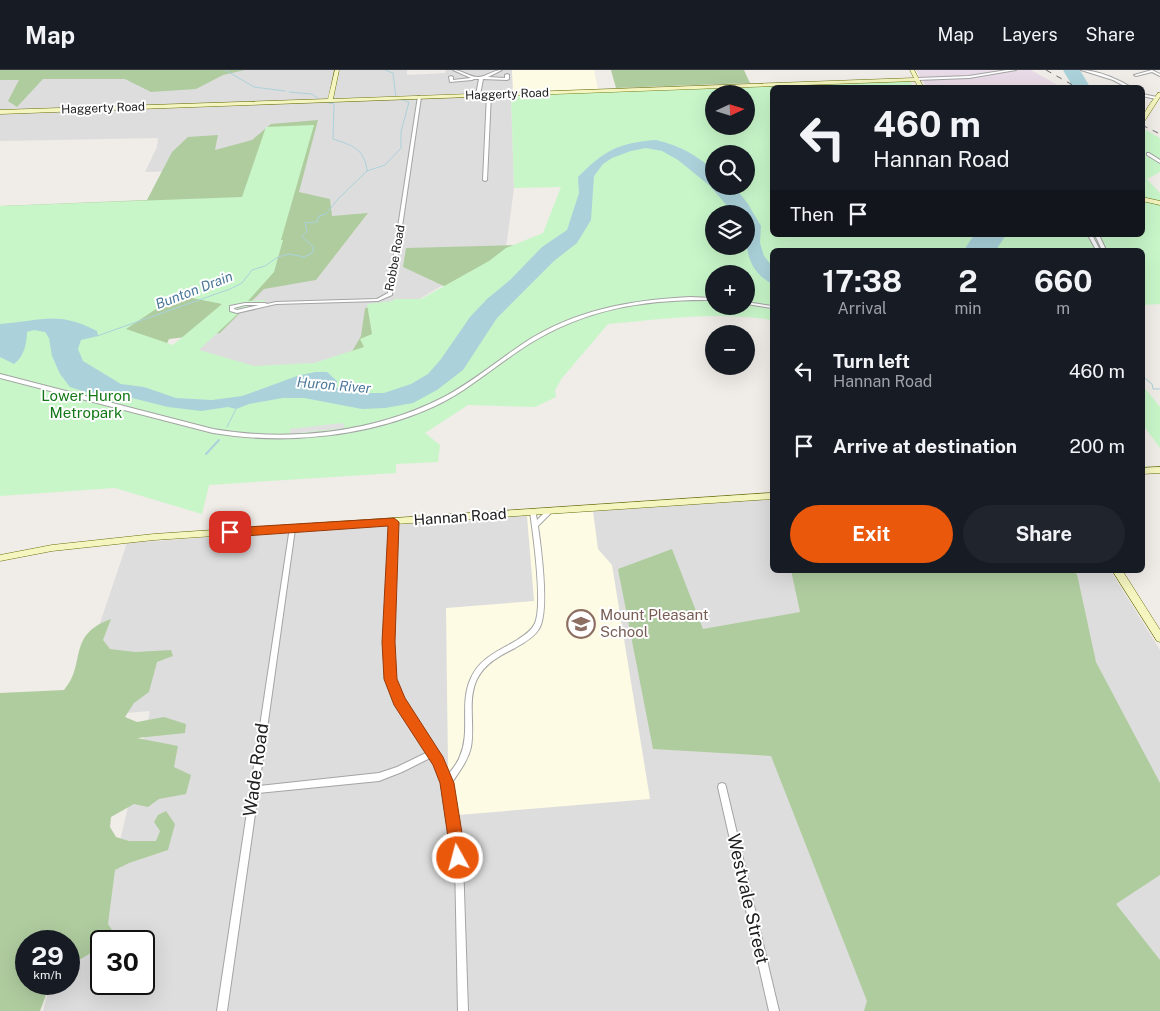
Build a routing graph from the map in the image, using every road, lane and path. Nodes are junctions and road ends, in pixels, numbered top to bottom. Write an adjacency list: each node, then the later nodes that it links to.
1 (336, 70): 21 (street)
2 (455, 70): 11 (street)
3 (500, 70): 11 (street)
4 (912, 70): 12 (street)
5 (1014, 70): 12 (street, Haggerty Road)
6 (1083, 70): 14 (street)
7 (506, 75): 11 (street)
8 (1136, 75): 9 (street)
9 (1160, 75)
10 (451, 77): 11 (street)
11 (479, 78): 17 (street)
12 (917, 79): 13 (street); 15 (street, Haggerty Road)
13 (920, 85)
14 (1126, 85)
15 (489, 94): 17 (street, Haggerty Road); 26 (street)
16 (1160, 94): 20 (street)
17 (478, 95): 19 (street, Haggerty Road)
18 (1145, 96): 20 (street)
19 (419, 97): 21 (street, Haggerty Road); 30 (street, Robbe Road)
20 (1156, 98): 23 (street)
21 (330, 100): 22 (street, Haggerty Road)
22 (0, 112)
23 (1145, 118)
24 (1148, 154): 25 (street)
25 (1160, 162)
26 (485, 180)
27 (1145, 200): 28 (main road)
28 (1160, 203)
29 (705, 300): 33 (street)
30 (265, 304): 30 (street, Robbe Road)
31 (755, 304): 32 (street)
32 (770, 307)
33 (0, 376)
34 (1160, 470): 35 (street)
35 (1145, 471)
36 (770, 496): 37 (street, Hannan Road)
37 (550, 511): 38 (street, Hannan Road); 40 (street)
38 (533, 512): 39 (street, Hannan Road); 40 (street)
39 (394, 522): 41 (street, Hannan Road); 45 (street)
40 (536, 524): 46 (street)
41 (292, 528): 42 (street, Hannan Road); 48 (street, Wade Road)
42 (0, 558)
43 (1119, 573): 44 (street)
44 (1160, 638)
45 (433, 753): 46 (street); 48 (street)
46 (447, 783): 50 (street)
47 (722, 788): 51 (street, Westvale Street)
48 (254, 790): 49 (street, Wade Road)
49 (222, 1011)
50 (463, 1011)
51 (774, 1011)

